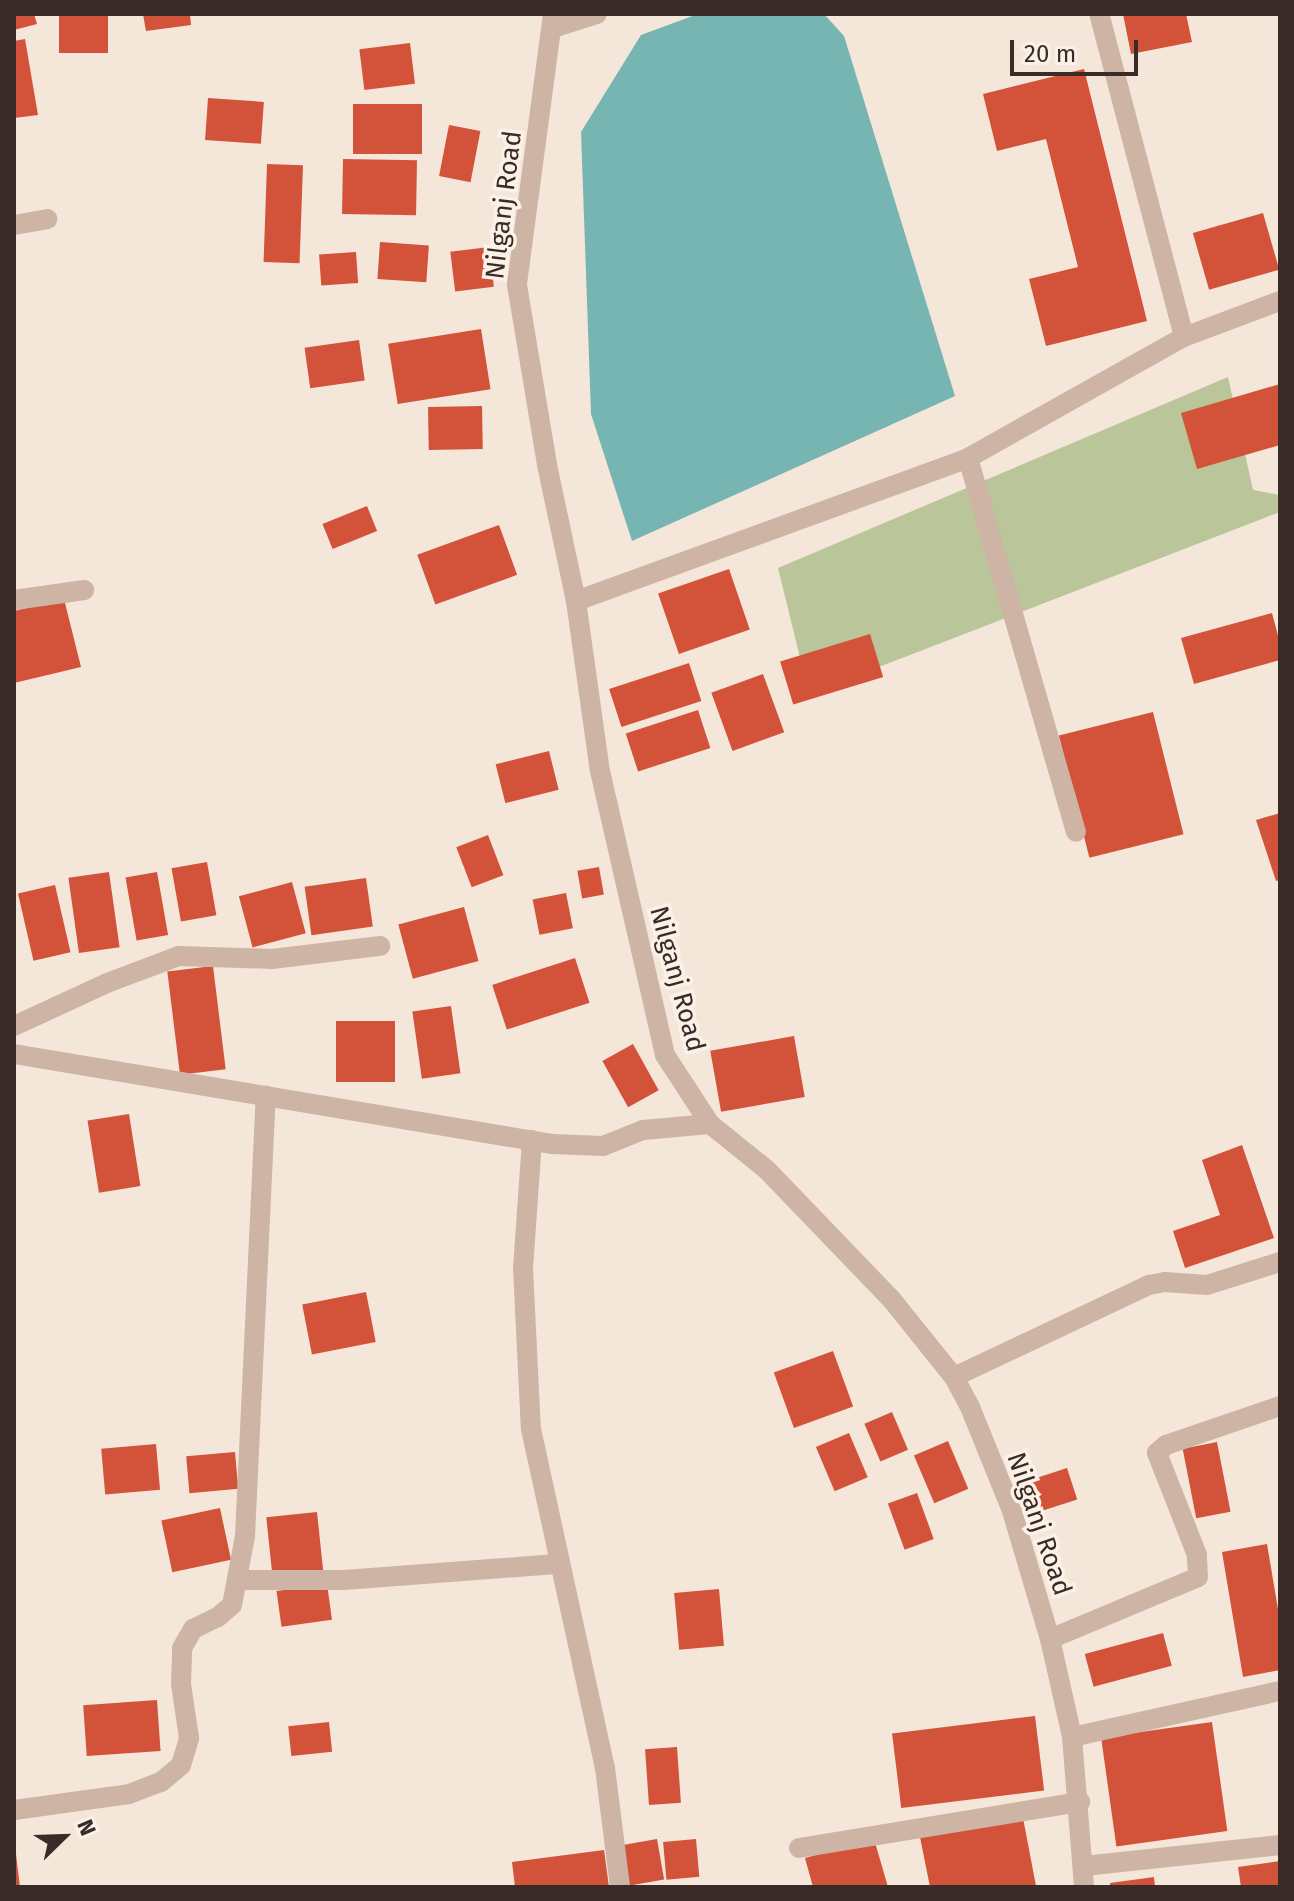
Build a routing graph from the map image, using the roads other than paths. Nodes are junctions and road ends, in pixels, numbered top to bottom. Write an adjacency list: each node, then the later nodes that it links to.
1 (597, 14): 3 (street)
2 (1099, 14): 7 (street)
3 (553, 21): 11 (street, Nilganj Road)
4 (47, 219): 5 (street)
5 (14, 225)
6 (1280, 301): 7 (street)
7 (1184, 337): 8 (street)
8 (968, 458): 11 (street); 12 (street)
9 (84, 590): 10 (street)
10 (14, 600)
11 (576, 601): 17 (street, Nilganj Road)
12 (1076, 832)
13 (380, 946): 14 (street)
14 (14, 1026)
15 (14, 1054): 16 (street)
16 (266, 1096): 18 (street); 23 (street)
17 (710, 1124): 18 (street); 20 (street, Nilganj Road)
18 (532, 1140): 22 (street)
19 (1280, 1262): 20 (street)
20 (954, 1377): 24 (street, Nilganj Road)
21 (1280, 1406): 24 (street)
22 (559, 1564): 23 (street); 32 (street)
23 (239, 1580): 28 (street)
24 (1050, 1639): 26 (street, Nilganj Road)
25 (1280, 1691): 26 (street)
26 (1072, 1737): 27 (street, Nilganj Road)
27 (1080, 1802): 30 (street); 31 (street, Nilganj Road)
28 (14, 1810)
29 (1280, 1845): 31 (street)
30 (799, 1848)
31 (1084, 1866): 33 (street, Nilganj Road)
32 (620, 1887)
33 (1084, 1887)

